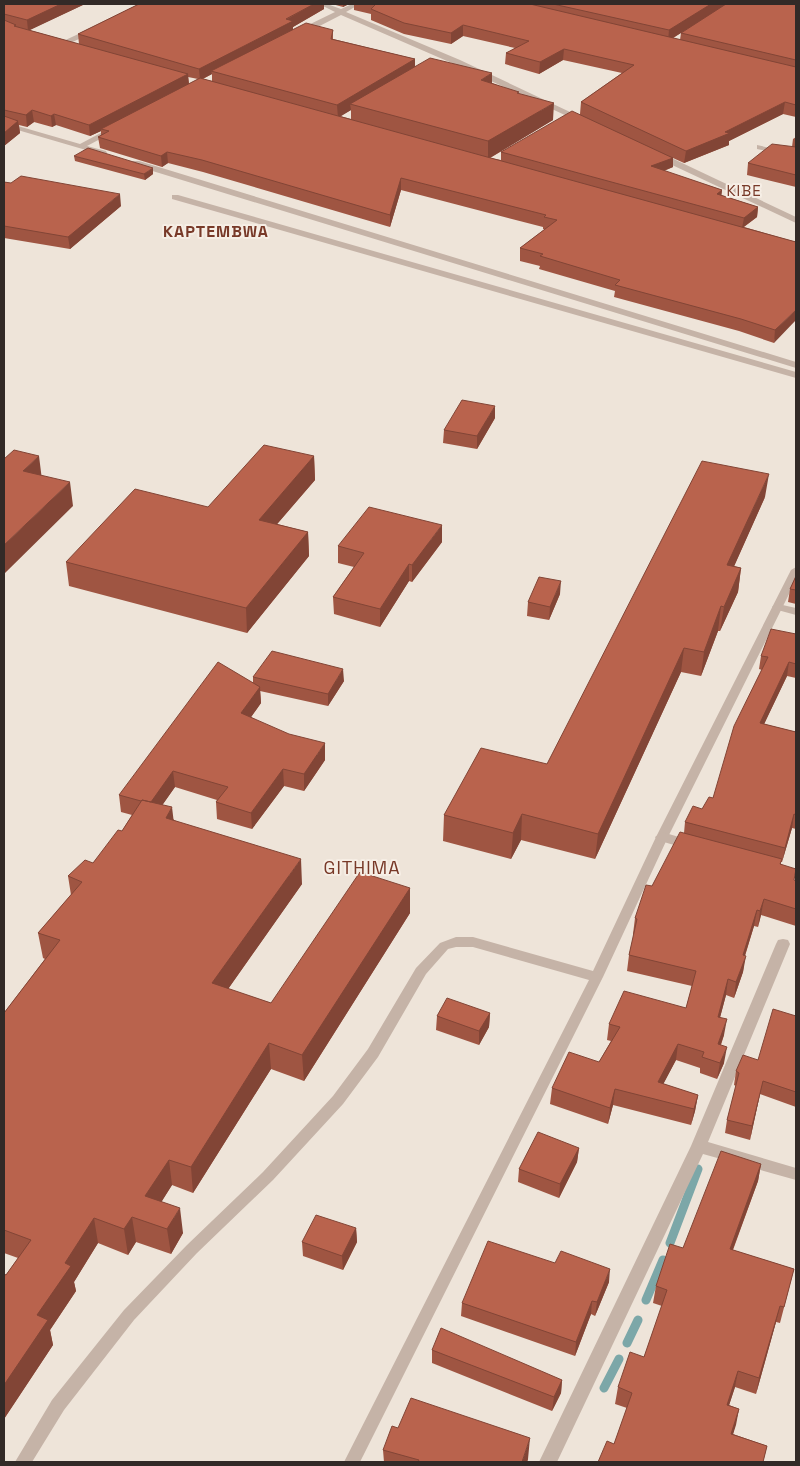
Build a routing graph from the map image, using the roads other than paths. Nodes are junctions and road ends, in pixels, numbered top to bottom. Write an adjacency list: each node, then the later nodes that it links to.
1 (322, 4): 3 (street)
2 (357, 4): 3 (street)
3 (342, 12): 5 (street); 9 (street)
4 (96, 29): 7 (street)
5 (291, 38)
6 (51, 41): 7 (street)
7 (61, 44): 8 (street)
8 (79, 49)
9 (457, 62): 10 (street); 11 (street)
10 (438, 66)
11 (589, 123)
12 (4, 124): 14 (street)
13 (123, 124): 14 (street)
14 (81, 146): 17 (street)
15 (760, 147): 18 (lane)
16 (652, 152): 21 (street)
17 (110, 155)
18 (796, 156)
19 (129, 161): 22 (street)
20 (175, 197): 23 (lane)
21 (796, 220)
22 (795, 362)
23 (796, 375)
24 (796, 570): 25 (lane)
25 (778, 607): 26 (street); 27 (lane)
26 (796, 612)
27 (662, 837): 28 (street); 30 (lane)
28 (700, 848)
29 (782, 944): 31 (street)
30 (597, 977): 33 (lane); 34 (lane)
31 (699, 1146): 32 (street); 35 (street)
32 (796, 1174)
33 (23, 1462)
34 (352, 1462)
35 (548, 1462)

